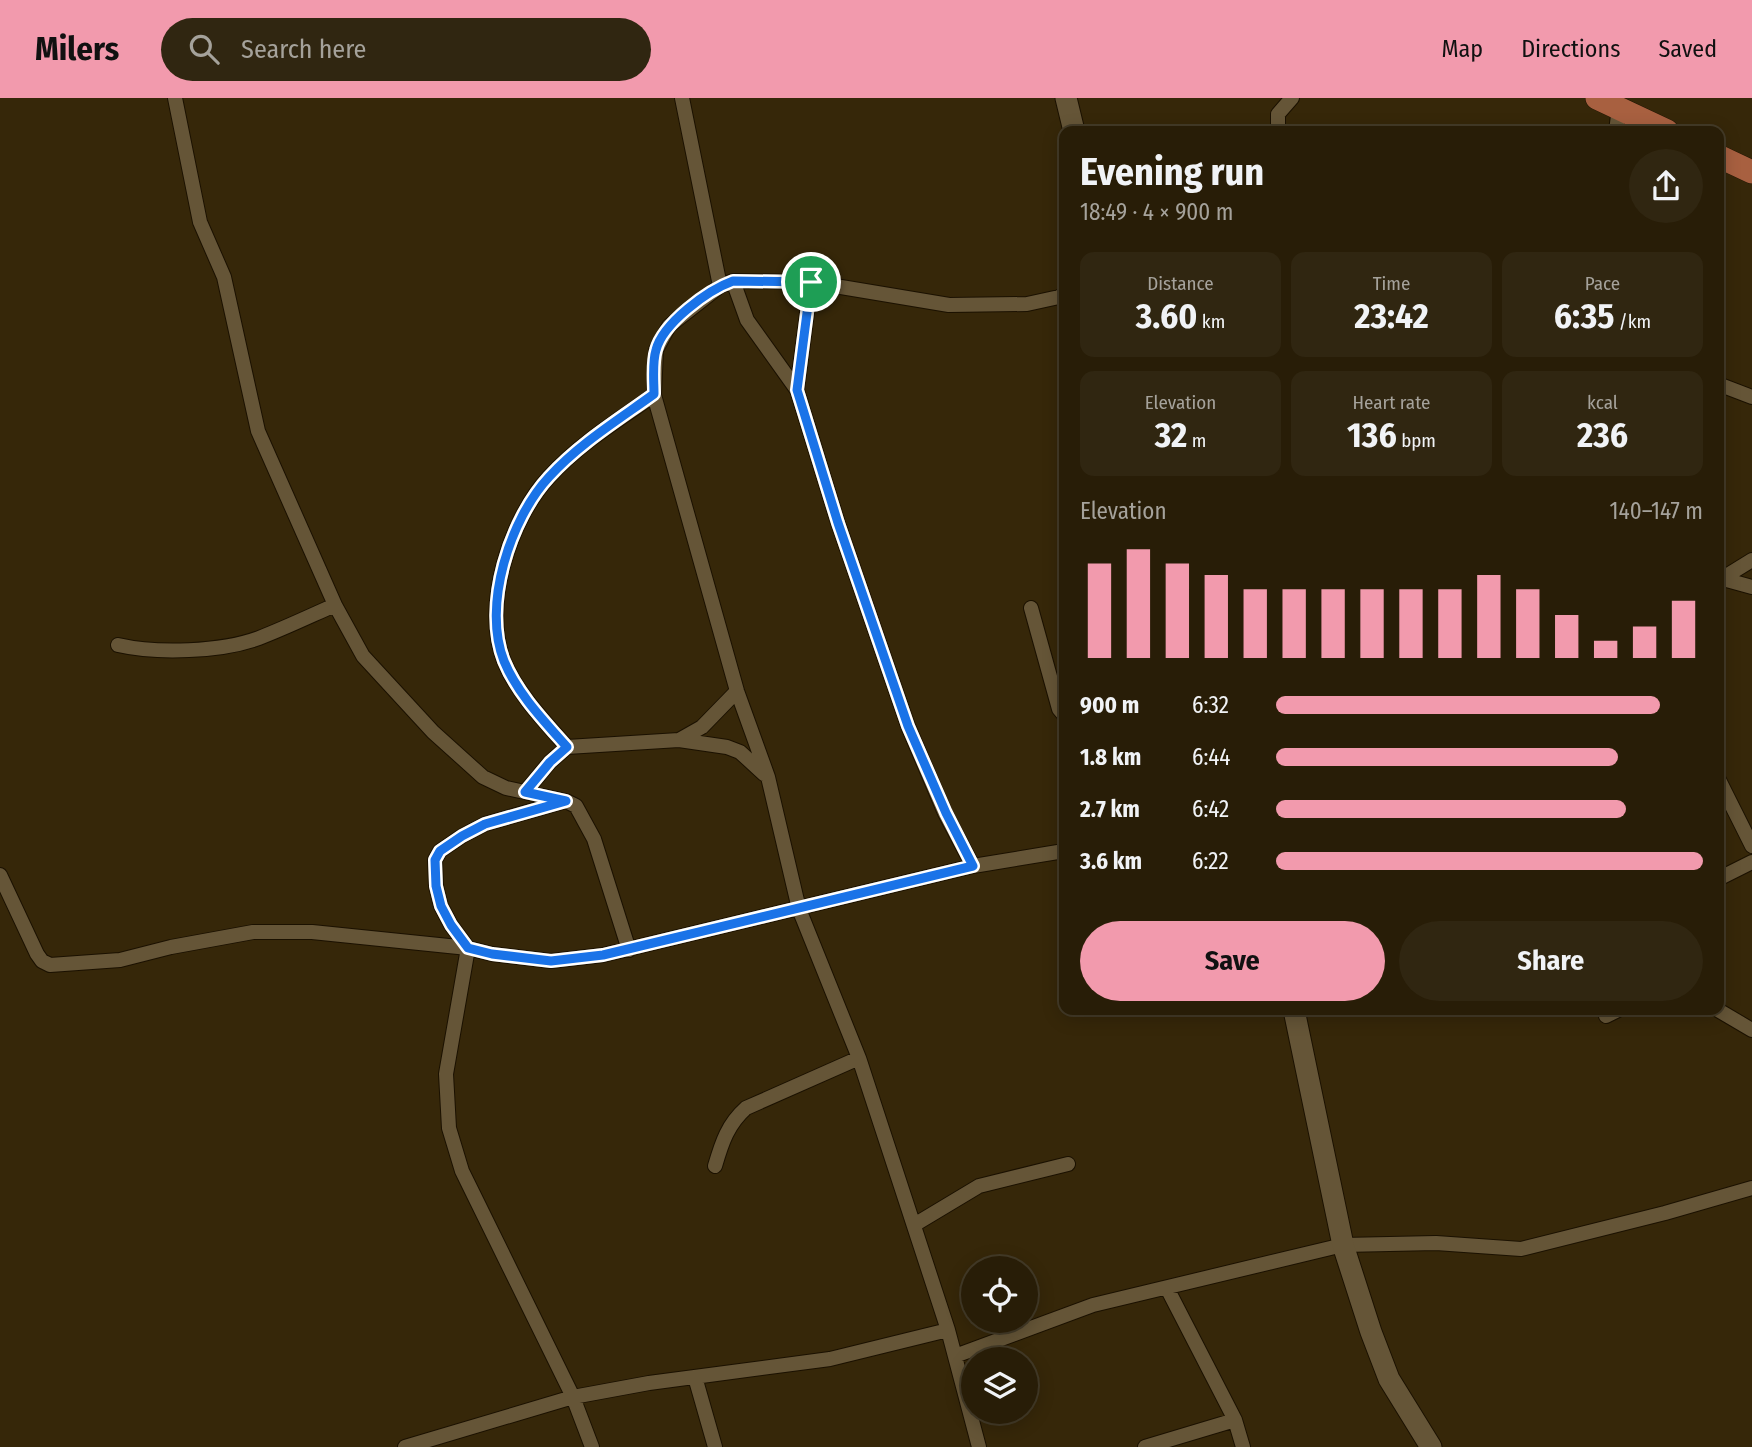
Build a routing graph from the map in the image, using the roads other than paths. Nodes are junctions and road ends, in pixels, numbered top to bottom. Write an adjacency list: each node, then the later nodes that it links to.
1 (175, 98): 24 (street)
2 (682, 98): 14 (street)
3 (1066, 98): 7 (street)
4 (1292, 98): 8 (street)
5 (1597, 98): 6 (main road)
6 (1619, 108): 9 (street); 10 (main road)
7 (1073, 126)
8 (1278, 126)
9 (1617, 126)
10 (1657, 126)
11 (1724, 159): 12 (main road)
12 (1752, 172)
13 (811, 282): 14 (street); 15 (street); 17 (street)
14 (726, 284): 17 (street); 18 (street)
15 (1059, 297)
16 (1724, 386): 19 (street)
17 (797, 390): 38 (street)
18 (654, 394): 27 (street); 30 (street)
19 (1752, 397)
20 (1752, 560): 21 (street)
21 (1724, 578)
22 (1724, 581): 23 (street)
23 (1752, 587)
24 (335, 605): 26 (street); 33 (street)
25 (1031, 608): 28 (street)
26 (118, 645)
27 (737, 691): 29 (street); 31 (street)
28 (1059, 706)
29 (679, 740): 30 (street); 31 (street)
30 (567, 747): 33 (street)
31 (768, 777): 41 (street)
32 (1724, 790): 35 (street)
33 (525, 792): 34 (street)
34 (566, 801): 42 (street); 43 (street)
35 (1752, 846)
36 (1059, 852): 38 (street)
37 (1752, 862): 40 (street)
38 (973, 866): 41 (street)
39 (0, 874): 42 (street)
40 (1724, 876)
41 (799, 909): 43 (street); 47 (street)
42 (468, 948): 43 (street); 57 (street)
43 (629, 950)
44 (1724, 1014): 46 (street)
45 (1295, 1015): 52 (street)
46 (1752, 1030)
47 (859, 1058): 49 (street); 51 (street)
48 (1068, 1164): 51 (street)
49 (715, 1166)
50 (1752, 1188): 52 (street)
51 (914, 1225): 54 (street)
52 (1343, 1245): 53 (street); 65 (street)
53 (1167, 1288): 55 (street); 58 (street)
54 (948, 1329): 55 (street); 56 (street)
55 (955, 1356): 62 (street)
56 (695, 1377): 57 (street); 61 (street)
57 (573, 1397): 59 (street); 60 (street)
58 (1235, 1420): 63 (street); 64 (street)
59 (405, 1447)
60 (592, 1447)
61 (715, 1447)
62 (979, 1447)
63 (1145, 1447)
64 (1243, 1447)
65 (1431, 1447)

